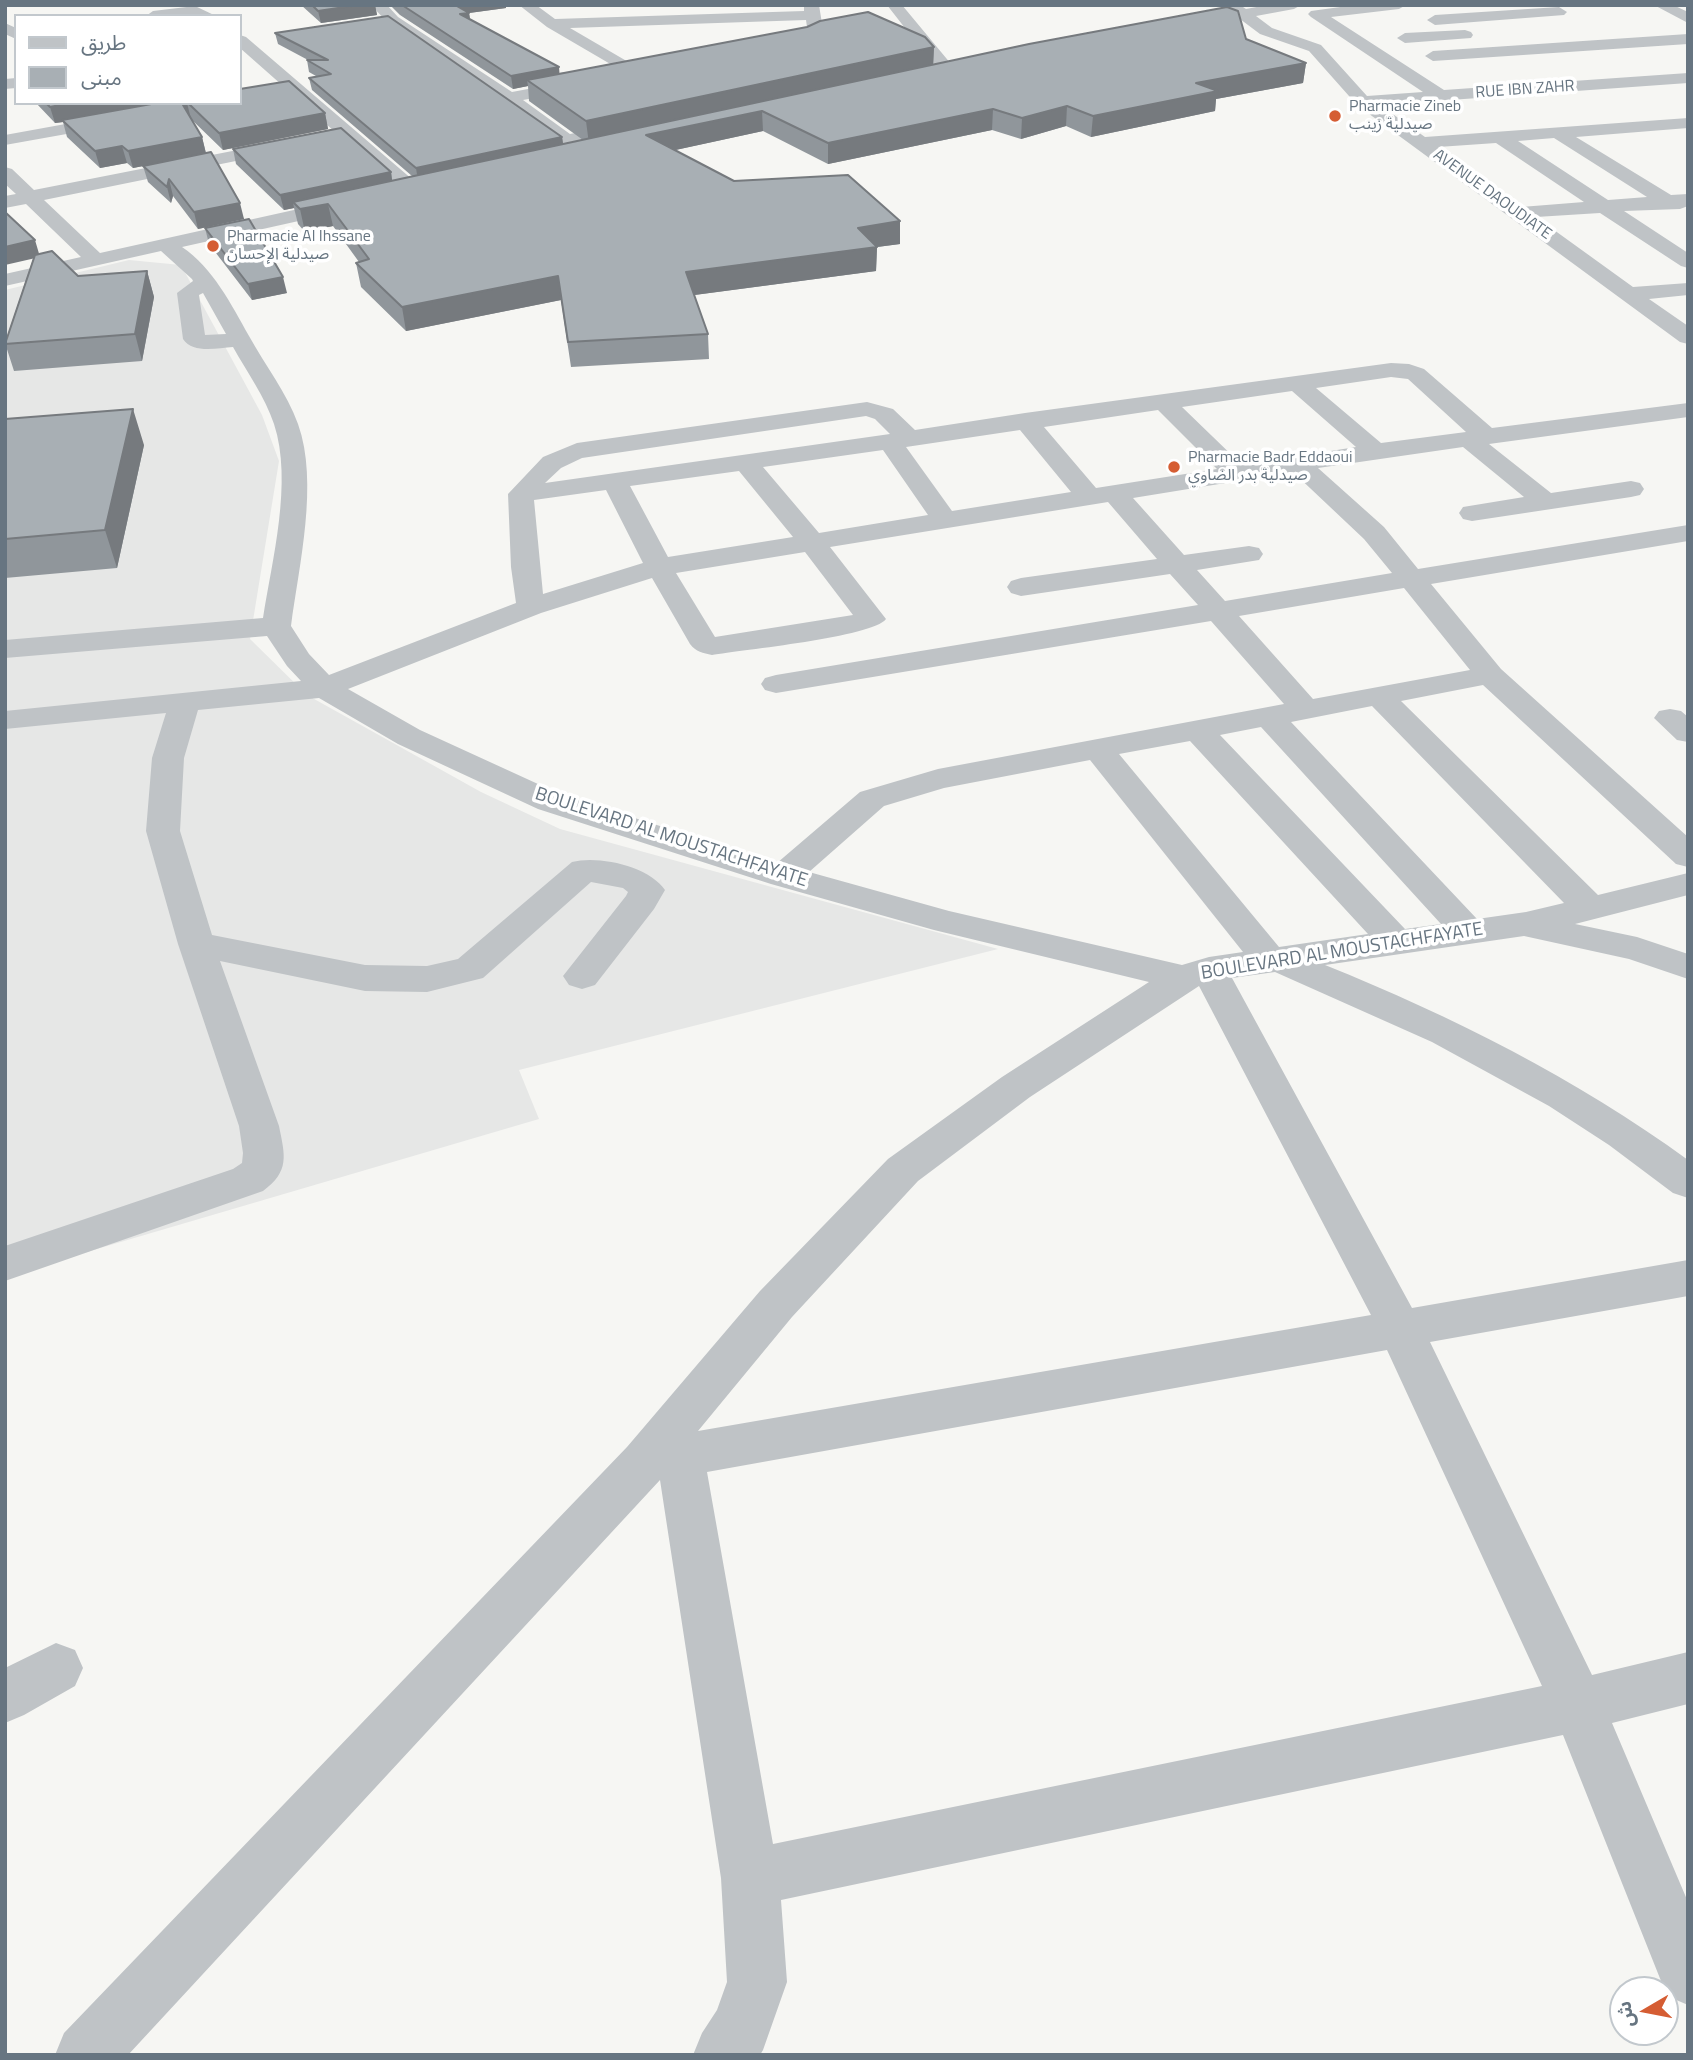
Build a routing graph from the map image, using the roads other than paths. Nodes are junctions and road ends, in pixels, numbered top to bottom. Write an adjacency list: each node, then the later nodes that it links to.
1 (378, 5): 16 (street)
2 (526, 5): 19 (street)
3 (894, 5): 35 (street)
4 (1294, 5): 9 (street)
5 (1399, 5): 8 (street)
6 (1670, 5): 7 (street)
7 (1662, 6): 14 (street)
8 (1353, 7): 26 (street); 30 (street)
9 (1236, 9): 20 (street); 32 (street, AVENUE DAOUDIATE)
10 (811, 10): 15 (street); 33 (street)
11 (1558, 11): 17 (street)
12 (170, 14): 13 (street)
13 (203, 14)
14 (1688, 18)
15 (695, 19): 19 (street); 22 (street)
16 (393, 20): 18 (street); 43 (street)
17 (1421, 20)
18 (366, 24)
19 (552, 24): 43 (street)
20 (1174, 27)
21 (1589, 27): 29 (street)
22 (717, 32)
23 (1484, 33): 26 (street)
24 (1688, 38): 29 (street)
25 (271, 39): 27 (street)
26 (1408, 40): 30 (street); 34 (street)
27 (242, 42)
28 (242, 43): 54 (street)
29 (1620, 43): 31 (street)
30 (1362, 45): 32 (street); 42 (street)
31 (1578, 46): 34 (street); 37 (street)
32 (1315, 48): 45 (street, AVENUE DAOUDIATE)
33 (764, 50)
34 (1433, 56): 40 (street)
35 (943, 71)
36 (1688, 78): 37 (street, RUE IBN ZAHR)
37 (1649, 81): 38 (street, RUE IBN ZAHR); 41 (street)
38 (1598, 85): 39 (street, RUE IBN ZAHR); 44 (street)
39 (1537, 89): 40 (street, RUE IBN ZAHR); 46 (street)
40 (1492, 92): 42 (street, RUE IBN ZAHR)
41 (1676, 93)
42 (1440, 95): 45 (street, RUE IBN ZAHR)
43 (509, 98): 59 (street)
44 (1621, 98)
45 (1363, 101): 57 (street, AVENUE DAOUDIATE)
46 (1559, 102)
47 (201, 105): 56 (street)
48 (1643, 111): 51 (street)
49 (1581, 116): 52 (street)
50 (1688, 122): 51 (street)
51 (1666, 124): 52 (street)
52 (1607, 129): 53 (street); 58 (street)
53 (1556, 132): 55 (street); 61 (street)
54 (349, 133): 65 (street); 66 (street)
55 (1498, 136): 57 (street); 71 (street)
56 (5, 140)
57 (1420, 142): 72 (street, AVENUE DAOUDIATE)
58 (1637, 145)
59 (563, 149): 59 (street)
60 (1620, 153): 61 (street)
61 (1593, 156): 64 (street)
62 (5, 173): 66 (street)
63 (1664, 175): 64 (street)
64 (1629, 178): 69 (street)
65 (393, 194)
66 (32, 197): 70 (street); 75 (street)
67 (1688, 200): 69 (street)
68 (361, 201): 74 (street)
69 (1666, 201): 71 (street); 73 (street)
70 (5, 202)
71 (1605, 206): 72 (street); 76 (street)
72 (1517, 213): 79 (street, AVENUE DAOUDIATE)
73 (1688, 215)
74 (167, 246): 75 (street); 107 (street)
75 (96, 260): 77 (street)
76 (1688, 262)
77 (5, 280)
78 (1688, 289): 79 (street)
79 (1630, 294): 80 (street, AVENUE DAOUDIATE)
80 (1684, 330)
81 (1295, 382): 82 (street); 85 (street); 87 (street)
82 (1162, 401): 84 (street); 90 (street)
83 (1688, 410): 85 (street)
84 (1025, 421): 86 (street); 94 (street)
85 (1477, 438): 87 (street); 95 (street)
86 (899, 440): 88 (street); 93 (street); 97 (street)
87 (1376, 451): 89 (street)
88 (746, 463): 91 (street); 99 (street)
89 (1301, 466): 90 (street); 103 (street)
90 (1238, 475): 94 (street)
91 (614, 480): 93 (street); 102 (street)
92 (1631, 489): 95 (street)
93 (521, 494): 105 (street)
94 (1102, 495): 97 (street); 101 (street)
95 (1546, 502): 96 (street)
96 (1472, 513)
97 (945, 520): 99 (street)
98 (1688, 533): 103 (street)
99 (811, 541): 102 (street); 102 (street)
100 (1249, 554): 101 (street)
101 (1174, 564): 104 (street); 106 (street)
102 (659, 567): 105 (street)
103 (1410, 579): 106 (street); 109 (street)
104 (1021, 587)
105 (531, 607): 111 (street)
106 (1217, 610): 110 (street); 114 (street)
107 (276, 626): 108 (street); 111 (street, BOULEVARD AL MOUSTACHFAYATE)
108 (5, 649)
109 (1490, 675): 112 (street); 119 (street)
110 (776, 684)
111 (324, 688): 113 (street); 120 (street, BOULEVARD AL MOUSTACHFAYATE)
112 (1379, 696): 114 (street); 122 (street)
113 (185, 701): 116 (street); 126 (street)
114 (1306, 710): 115 (street)
115 (1269, 717): 117 (street); 124 (street)
116 (5, 720)
117 (1197, 730): 118 (street); 125 (street)
118 (1098, 749): 120 (street); 127 (street)
119 (1688, 856)
120 (783, 876): 129 (street, BOULEVARD AL MOUSTACHFAYATE)
121 (1688, 884): 122 (street, BOULEVARD AL MOUSTACHFAYATE)
122 (1590, 908): 123 (street, BOULEVARD AL MOUSTACHFAYATE)
123 (1526, 924): 124 (street, BOULEVARD AL MOUSTACHFAYATE); 128 (street, BOULEVARD AL MOUSTACHFAYATE)
124 (1469, 932): 125 (street, BOULEVARD AL MOUSTACHFAYATE)
125 (1397, 943): 127 (street, BOULEVARD AL MOUSTACHFAYATE)
126 (196, 944): 130 (street); 132 (street)
127 (1275, 960): 129 (street, BOULEVARD AL MOUSTACHFAYATE); 131 (street)
128 (1688, 967)
129 (1196, 974): 134 (street); 135 (street)
130 (582, 976)
131 (1688, 1182)
132 (5, 1264)
133 (1688, 1278): 134 (street)
134 (1400, 1328): 135 (street); 139 (street)
135 (662, 1459): 140 (street); 142 (street)
136 (56, 1668): 138 (street)
137 (1688, 1678): 139 (street)
138 (5, 1697)
139 (1578, 1705): 140 (street); 141 (street)
140 (750, 1878): 143 (street)
141 (1688, 1975)
142 (86, 2055)
143 (724, 2055)

